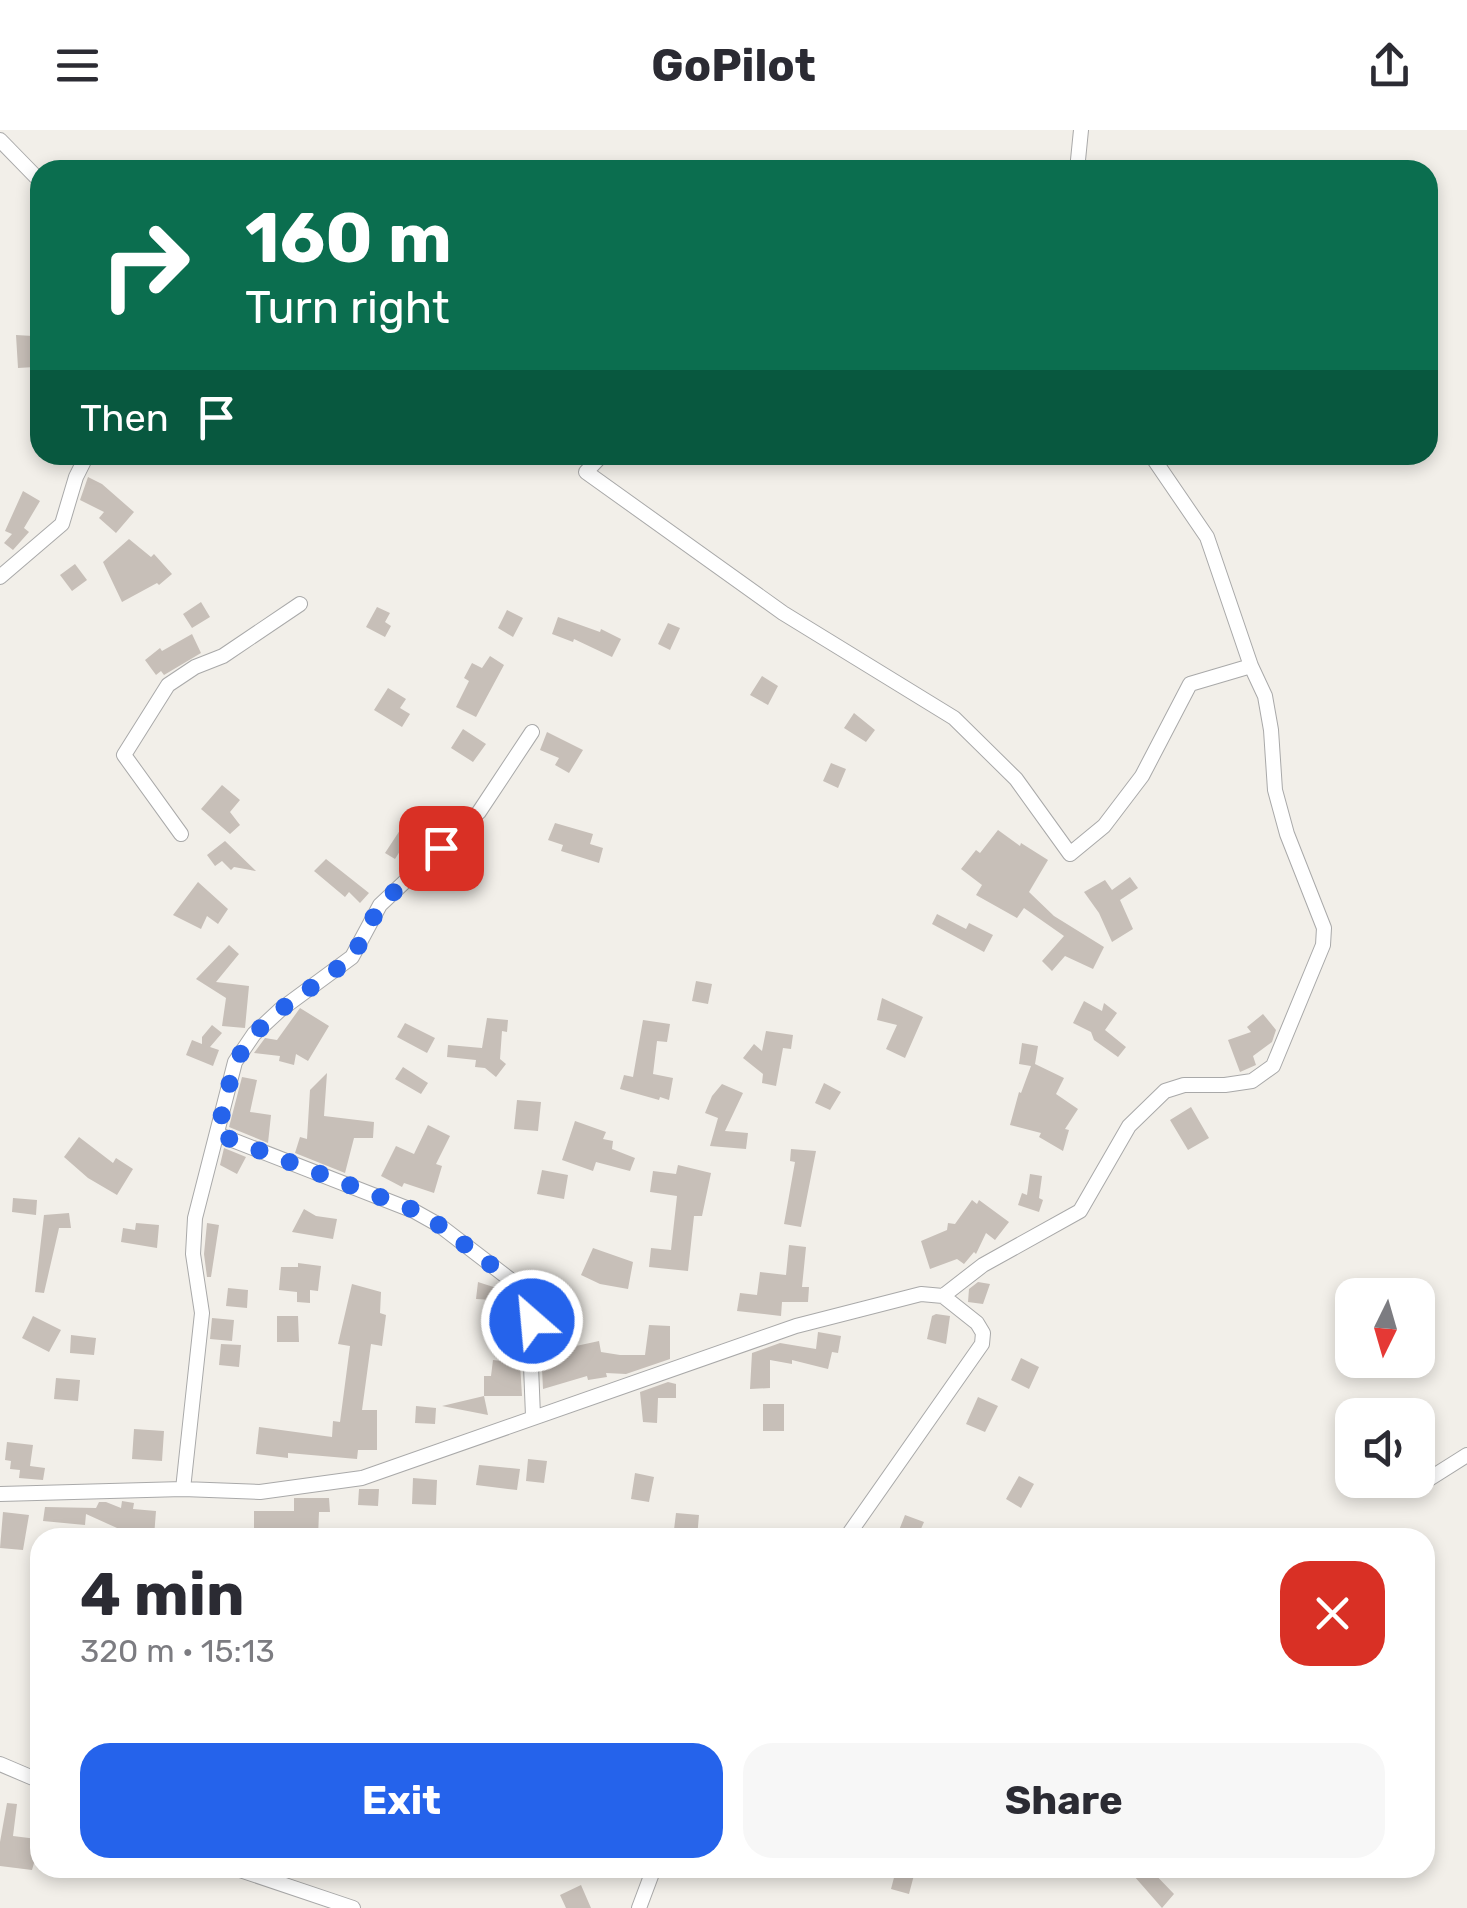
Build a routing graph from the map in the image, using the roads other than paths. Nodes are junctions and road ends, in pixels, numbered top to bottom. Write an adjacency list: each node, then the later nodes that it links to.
1 (1081, 130): 3 (street)
2 (0, 140): 4 (street)
3 (1078, 160)
4 (30, 171)
5 (82, 465): 8 (street)
6 (593, 465): 10 (street)
7 (1158, 465): 10 (street)
8 (0, 577)
9 (300, 604): 12 (street)
10 (1250, 666): 14 (street)
11 (532, 732): 13 (street)
12 (182, 834)
13 (217, 1134): 15 (street); 18 (street)
14 (943, 1296): 15 (street); 20 (street)
15 (533, 1416): 18 (street)
16 (1467, 1455): 17 (street)
17 (1435, 1474)
18 (183, 1489): 19 (street)
19 (0, 1494)
20 (853, 1528)
21 (0, 1764): 22 (street)
22 (30, 1778)
23 (264, 1878): 25 (street)
24 (650, 1878): 26 (street)
25 (353, 1908)
26 (640, 1908)

